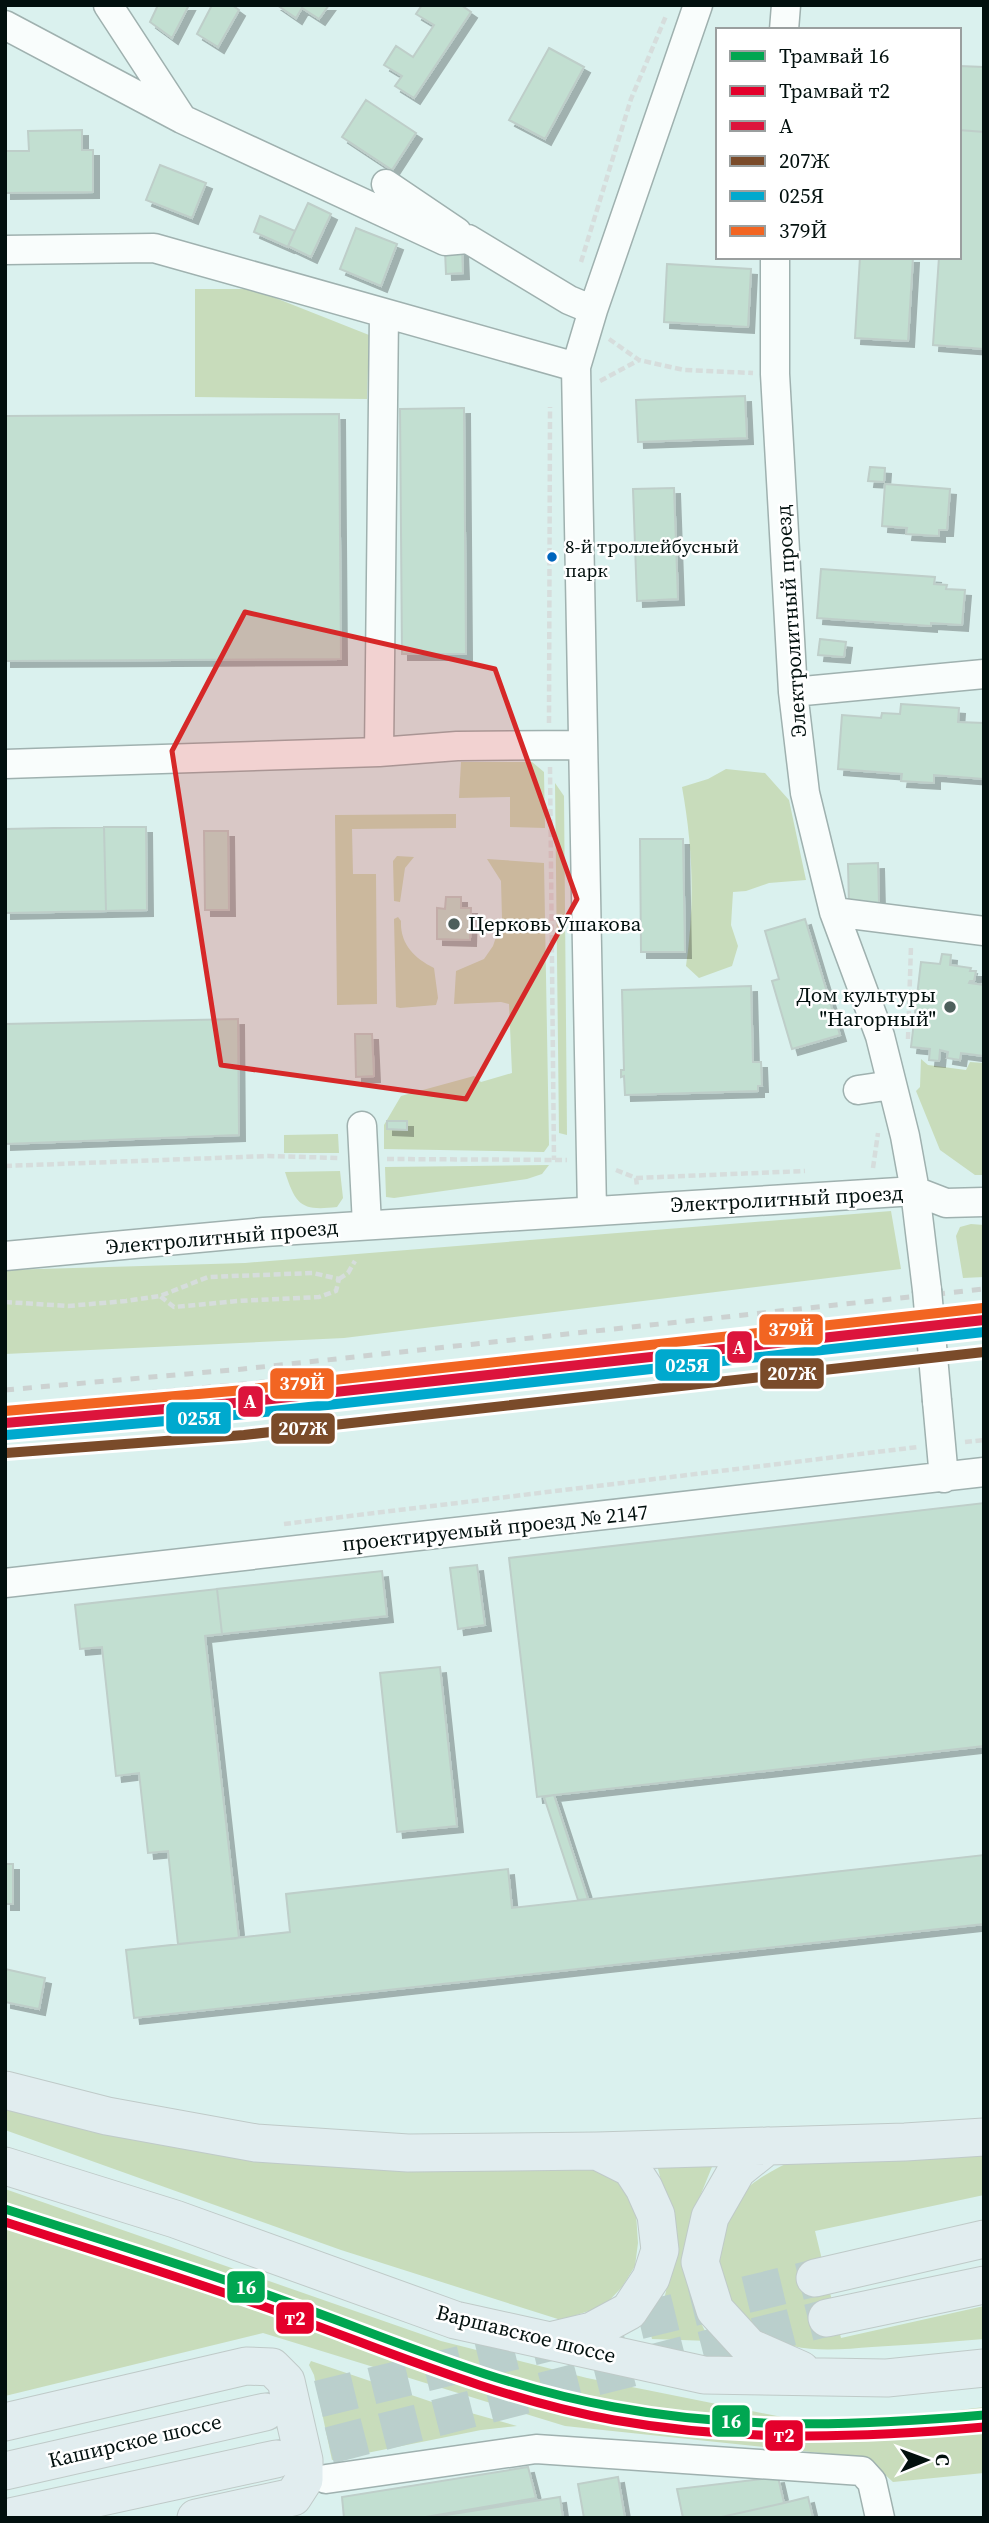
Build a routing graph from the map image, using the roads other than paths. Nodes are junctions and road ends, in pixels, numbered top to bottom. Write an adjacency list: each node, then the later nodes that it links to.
1 (108, 5): 6 (street)
2 (698, 5): 11 (street)
3 (786, 5): 5 (street)
4 (5, 25): 6 (street)
5 (784, 28)
6 (182, 119): 8 (street)
7 (386, 184): 8 (street)
8 (468, 239): 11 (street)
9 (5, 250): 12 (street)
10 (775, 259): 15 (street, Электролитный проезд)
11 (593, 310): 13 (street)
12 (384, 314): 13 (street); 17 (street)
13 (576, 380): 16 (street)
14 (984, 674): 15 (street)
15 (793, 692): 19 (street, Электролитный проезд)
16 (583, 745): 17 (street); 24 (street)
17 (379, 752): 18 (street)
18 (5, 764)
19 (834, 912): 20 (street); 22 (street, Электролитный проезд)
20 (984, 931)
21 (362, 1126): 25 (street)
22 (915, 1191): 23 (street); 24 (street, Электролитный проезд); 28 (street, bridge)
23 (984, 1202)
24 (592, 1211): 25 (street, Электролитный проезд)
25 (367, 1225): 26 (street, Электролитный проезд)
26 (5, 1256)
27 (984, 1472): 28 (street, проектируемый проезд № 2147)
28 (944, 1478): 29 (street, проектируемый проезд № 2147)
29 (5, 1583)
30 (5, 2090): 33 (main road)
31 (984, 2137): 32 (main road)
32 (767, 2146): 33 (main road); 41 (main road)
33 (597, 2151): 39 (main road)
34 (5, 2166): 39 (main road, Варшавское шоссе)
35 (984, 2239): 36 (main road)
36 (815, 2278)
37 (984, 2285): 38 (main road)
38 (827, 2318)
39 (553, 2340): 41 (main road, Варшавское шоссе)
40 (984, 2368): 41 (main road, Варшавское шоссе)
41 (818, 2377)
42 (265, 2412): 45 (main road, Каширское шоссе)
43 (5, 2422): 48 (main road)
44 (276, 2459): 47 (main road)
45 (5, 2471)
46 (326, 2479): 49 (street)
47 (5, 2518)
48 (197, 2518)
49 (880, 2518)

